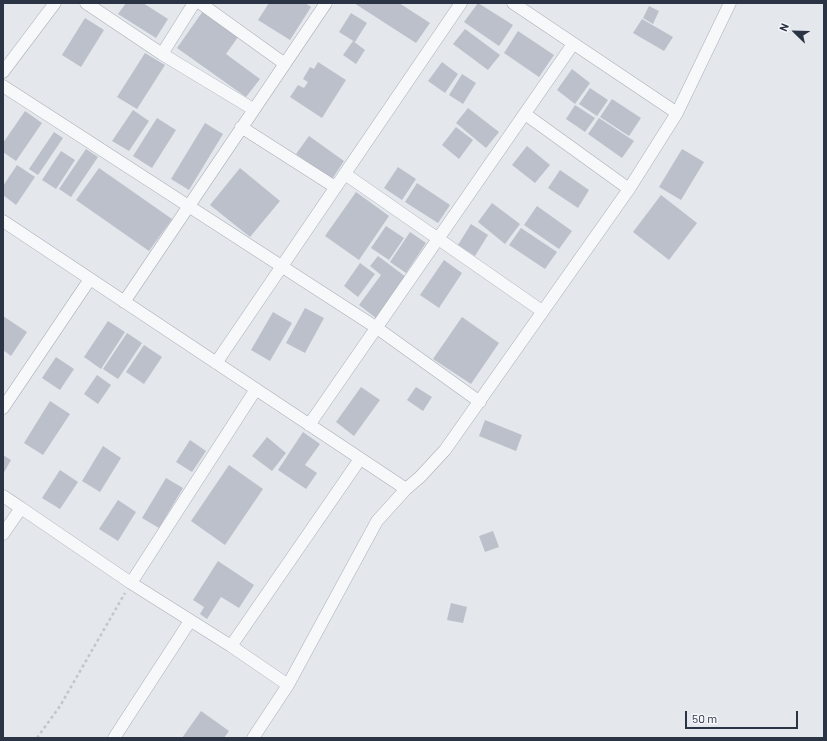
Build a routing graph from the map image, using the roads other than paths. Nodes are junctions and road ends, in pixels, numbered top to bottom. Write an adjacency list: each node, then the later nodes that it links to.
1 (55, 3): 12 (street)
2 (86, 3): 10 (street)
3 (194, 3): 10 (street)
4 (200, 3): 11 (street)
5 (326, 3): 11 (street)
6 (461, 3): 18 (street)
7 (513, 3): 9 (street)
8 (730, 3): 16 (street)
9 (573, 44): 15 (street); 16 (street)
10 (162, 54): 14 (street)
11 (285, 64): 14 (street)
12 (3, 72)
13 (3, 86): 21 (street)
14 (253, 109): 17 (street)
15 (525, 114): 20 (street); 23 (street)
16 (677, 114): 20 (street)
17 (241, 127): 19 (street); 21 (street)
18 (345, 174): 19 (street); 23 (street)
19 (335, 187): 24 (street)
20 (629, 189): 27 (street)
21 (189, 206): 24 (street); 26 (street)
22 (3, 221): 25 (street)
23 (438, 239): 27 (street); 28 (street)
24 (282, 265): 28 (street); 29 (street)
25 (90, 279): 26 (street); 32 (street)
26 (124, 302): 29 (street)
27 (542, 311): 31 (street)
28 (377, 328): 31 (street); 33 (street)
29 (216, 363): 30 (street)
30 (256, 389): 33 (street); 39 (street)
31 (480, 402): 35 (street)
32 (3, 408)
33 (309, 425): 34 (street)
34 (360, 459): 35 (street); 41 (street)
35 (406, 489): 42 (street)
36 (3, 496): 37 (street)
37 (21, 508): 38 (street); 39 (street)
38 (3, 534)
39 (131, 583): 40 (street)
40 (190, 621): 41 (street); 43 (street)
41 (231, 646): 42 (street)
42 (288, 685): 44 (street)
43 (114, 738)
44 (253, 738)

